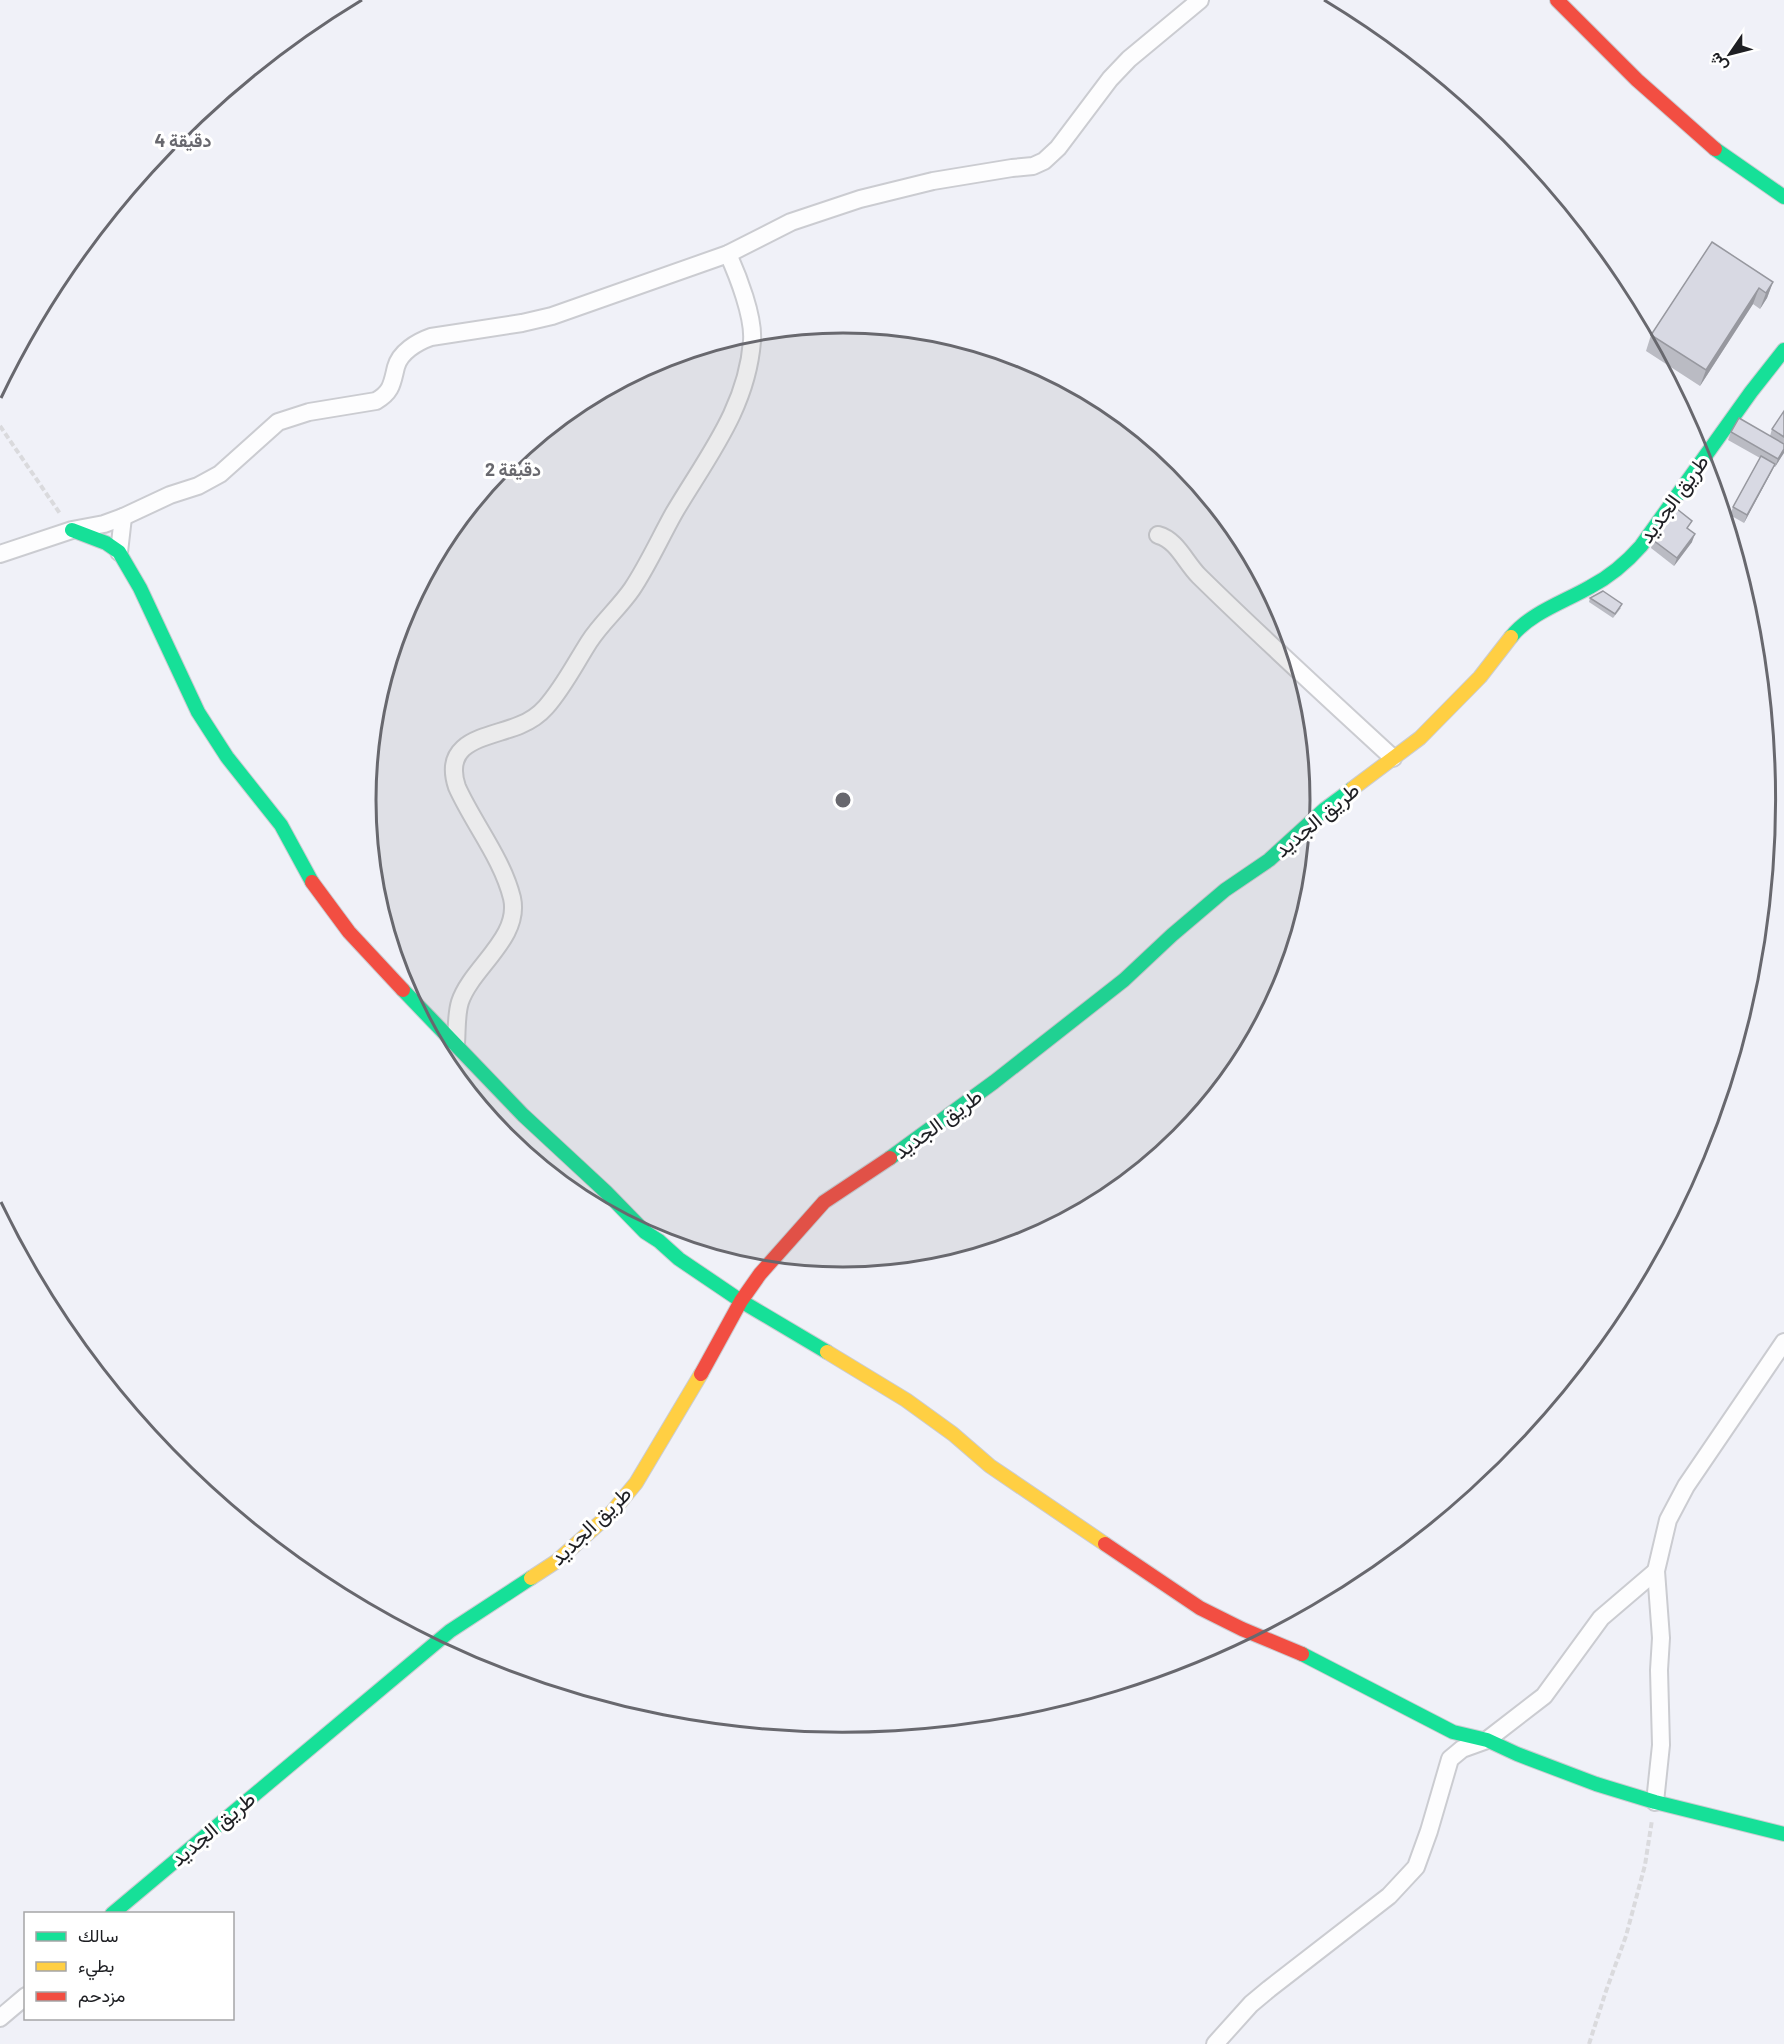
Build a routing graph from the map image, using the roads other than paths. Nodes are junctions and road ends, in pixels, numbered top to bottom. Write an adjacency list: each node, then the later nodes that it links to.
1 (1200, 0): 4 (street)
2 (1557, 0): 3 (street)
3 (1784, 197)
4 (728, 254): 6 (street); 12 (street)
5 (1784, 350): 11 (street, طريق الجديد)
6 (123, 517): 7 (street); 9 (street)
7 (72, 530): 9 (street); 10 (street)
8 (1158, 535): 11 (street)
9 (119, 552): 12 (street)
10 (0, 554)
11 (1393, 758): 13 (street, طريق الجديد)
12 (456, 1044): 13 (street)
13 (741, 1301): 16 (street); 19 (street, طريق الجديد)
14 (1784, 1342): 15 (street)
15 (1656, 1571): 16 (street); 17 (street)
16 (1487, 1740): 17 (street); 22 (street)
17 (1655, 1802): 18 (street)
18 (1784, 1834)
19 (114, 1912)
20 (24, 1998): 21 (street)
21 (0, 2018)
22 (1215, 2044)

